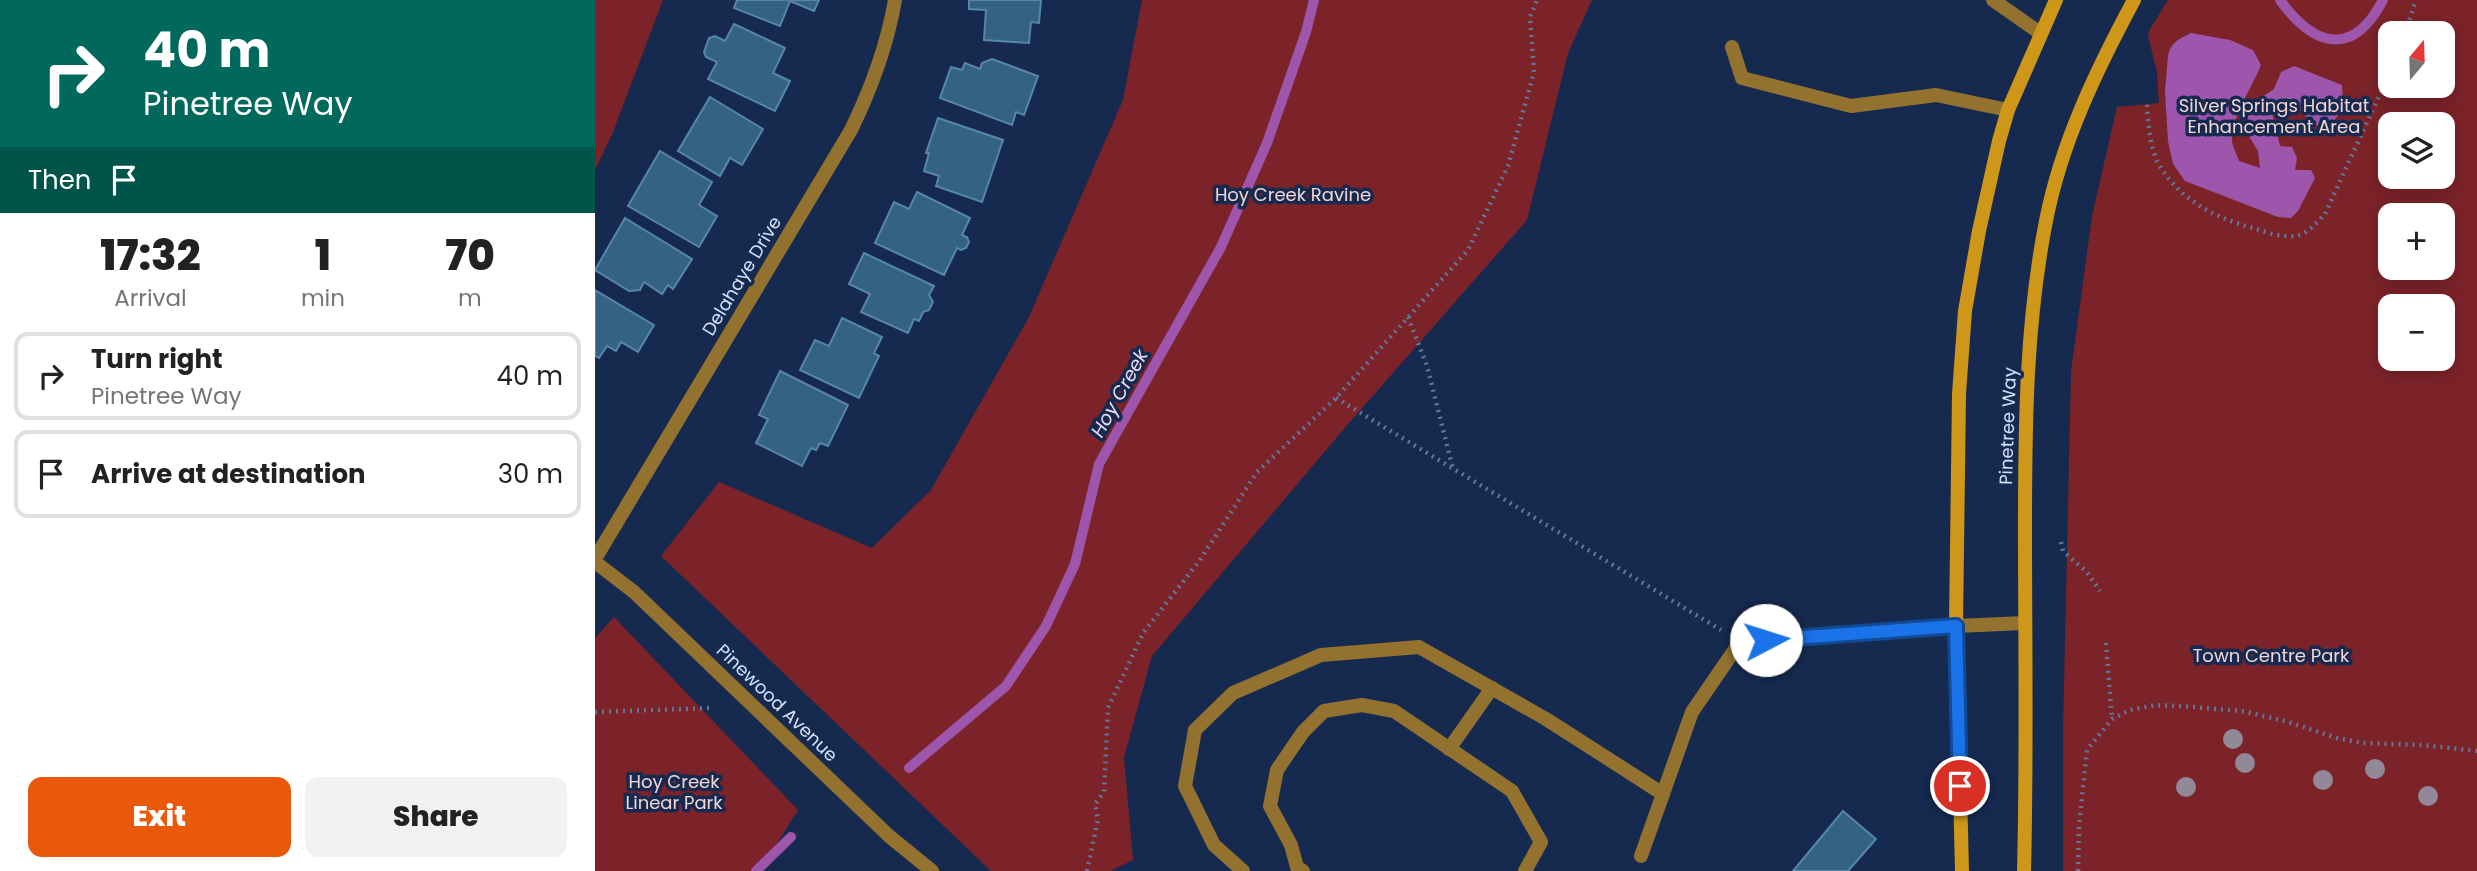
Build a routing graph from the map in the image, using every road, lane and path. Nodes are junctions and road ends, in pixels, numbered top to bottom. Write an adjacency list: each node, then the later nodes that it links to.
1 (894, 0): 17 (street, Delahaye Drive)
2 (1537, 0): 13 (path)
3 (1993, 0): 8 (street)
4 (2056, 0): 8 (main road)
5 (2134, 0): 19 (main road, Pinetree Way)
6 (2416, 0): 7 (path)
7 (2409, 21)
8 (2040, 33): 12 (main road)
9 (1732, 47): 12 (street)
10 (2378, 98): 11 (path)
11 (2147, 105)
12 (2008, 110): 20 (main road)
13 (1408, 317): 14 (path); 15 (path)
14 (1336, 398): 15 (path); 33 (path)
15 (1453, 470): 21 (path)
16 (2061, 542): 18 (path)
17 (595, 561): 32 (street, Pinewood Avenue)
18 (2100, 591)
19 (2025, 623): 20 (street); 37 (main road, Pinetree Way)
20 (1956, 626): 21 (street); 36 (main road)
21 (1740, 642): 29 (street)
22 (2106, 643): 26 (path)
23 (1492, 688): 27 (street); 29 (street); 34 (street)
24 (712, 708): 25 (path)
25 (595, 712)
26 (2112, 719): 28 (path); 38 (path)
27 (1449, 749): 31 (street); 35 (street)
28 (2477, 751)
29 (1663, 794): 30 (street)
30 (1641, 856)
31 (1298, 870)
32 (932, 871)
33 (1087, 871)
34 (1243, 871)
35 (1525, 871)
36 (1962, 871)
37 (2024, 871)
38 (2078, 871)

